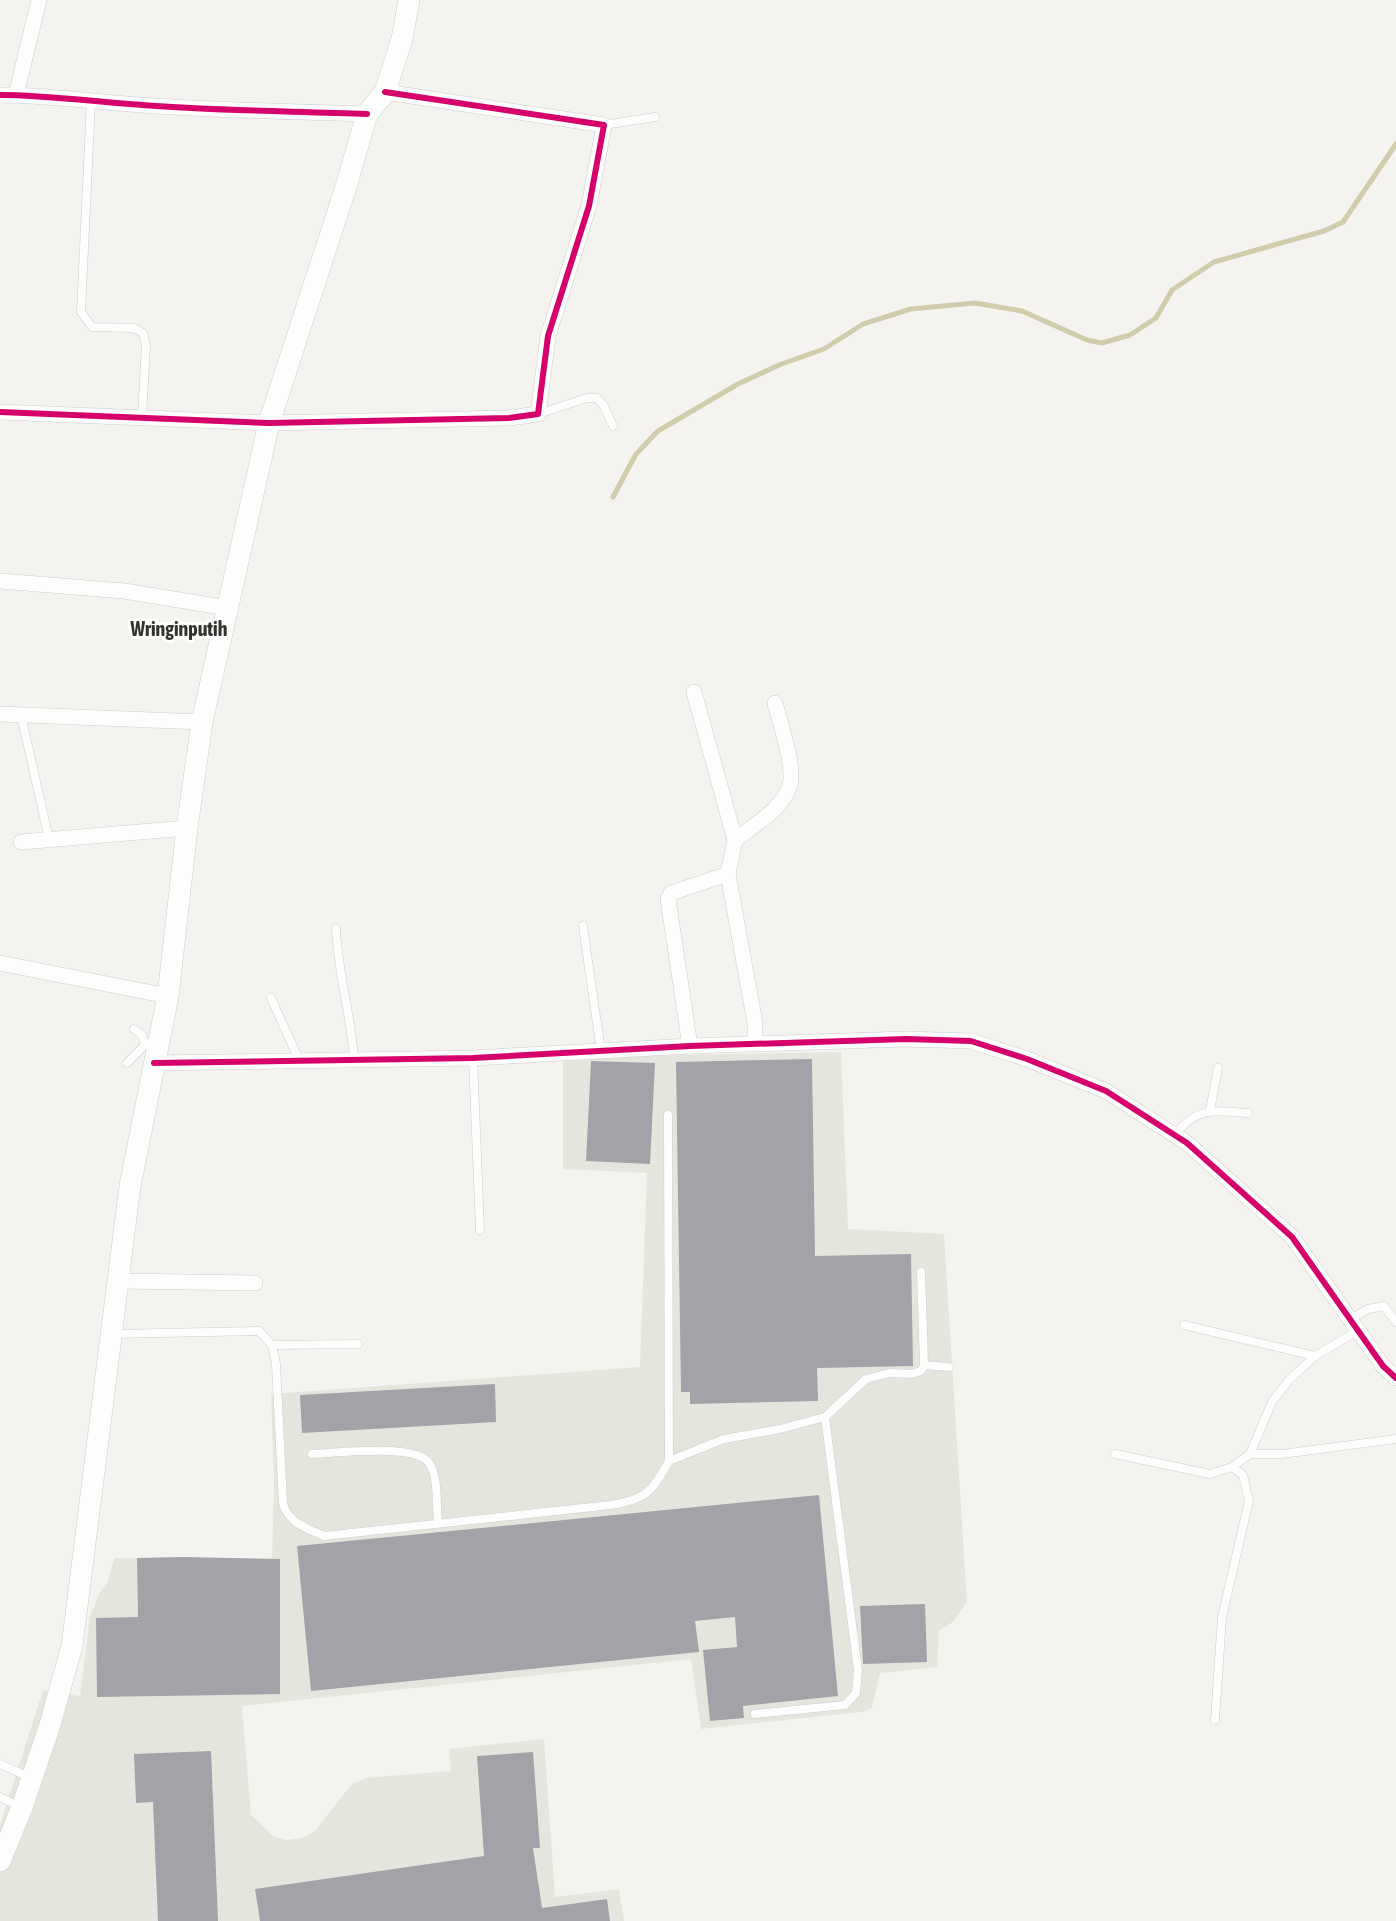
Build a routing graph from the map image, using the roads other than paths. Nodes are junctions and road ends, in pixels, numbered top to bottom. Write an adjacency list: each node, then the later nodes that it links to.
1 (39, 0): 5 (street)
2 (410, 0): 3 (main road)
3 (385, 93): 7 (main road); 9 (street)
4 (0, 95): 5 (street)
5 (16, 95): 6 (street)
6 (91, 99): 7 (street); 12 (lane)
7 (367, 114): 13 (main road)
8 (655, 117): 9 (lane)
9 (604, 125): 11 (street)
10 (0, 412): 12 (street)
11 (538, 414): 13 (street); 14 (lane)
12 (142, 417): 13 (street)
13 (269, 423): 16 (main road)
14 (613, 426)
15 (0, 581): 16 (street)
16 (228, 608): 21 (main road)
17 (694, 692): 24 (street)
18 (776, 703): 24 (street)
19 (0, 714): 20 (street)
20 (21, 715): 21 (street); 23 (lane)
21 (202, 722): 22 (main road)
22 (187, 828): 23 (street); 30 (main road)
23 (50, 839): 25 (street)
24 (735, 840): 26 (street)
25 (21, 842)
26 (728, 874): 33 (street); 34 (street)
27 (583, 926): 36 (lane)
28 (336, 929): 38 (lane)
29 (0, 963): 30 (street)
30 (168, 996): 35 (main road)
31 (271, 998): 39 (lane)
32 (134, 1029): 35 (lane)
33 (755, 1044): 34 (street); 45 (street)
34 (690, 1046): 36 (street)
35 (153, 1050): 39 (street); 40 (lane); 48 (main road)
36 (602, 1051): 37 (street)
37 (473, 1058): 38 (street); 46 (lane)
38 (354, 1059): 39 (street)
39 (299, 1060)
40 (127, 1063)
41 (1218, 1068): 42 (lane)
42 (1210, 1110): 43 (lane); 45 (lane)
43 (1248, 1113)
44 (668, 1115): 65 (lane)
45 (1175, 1135): 51 (street)
46 (480, 1230)
47 (921, 1272): 57 (lane)
48 (118, 1281): 49 (street); 53 (main road)
49 (255, 1283)
50 (1396, 1322): 51 (lane)
51 (1355, 1324): 56 (lane); 59 (street)
52 (1184, 1325): 56 (lane)
53 (113, 1334): 55 (lane); 71 (main road)
54 (358, 1344): 55 (lane)
55 (272, 1345): 67 (lane)
56 (1315, 1356): 64 (lane)
57 (924, 1365): 58 (lane); 60 (lane)
58 (949, 1366)
59 (1396, 1378)
60 (825, 1417): 65 (lane); 68 (lane)
61 (1396, 1439): 64 (lane)
62 (312, 1454): 67 (lane)
63 (1115, 1454): 66 (lane)
64 (1250, 1454): 66 (lane)
65 (669, 1461): 67 (lane)
66 (1232, 1467): 69 (lane)
67 (438, 1523)
68 (755, 1714)
69 (1215, 1720)
70 (0, 1764): 71 (lane)
71 (32, 1778): 73 (main road)
72 (0, 1797): 73 (lane)
73 (22, 1807): 74 (main road)
74 (0, 1861)

